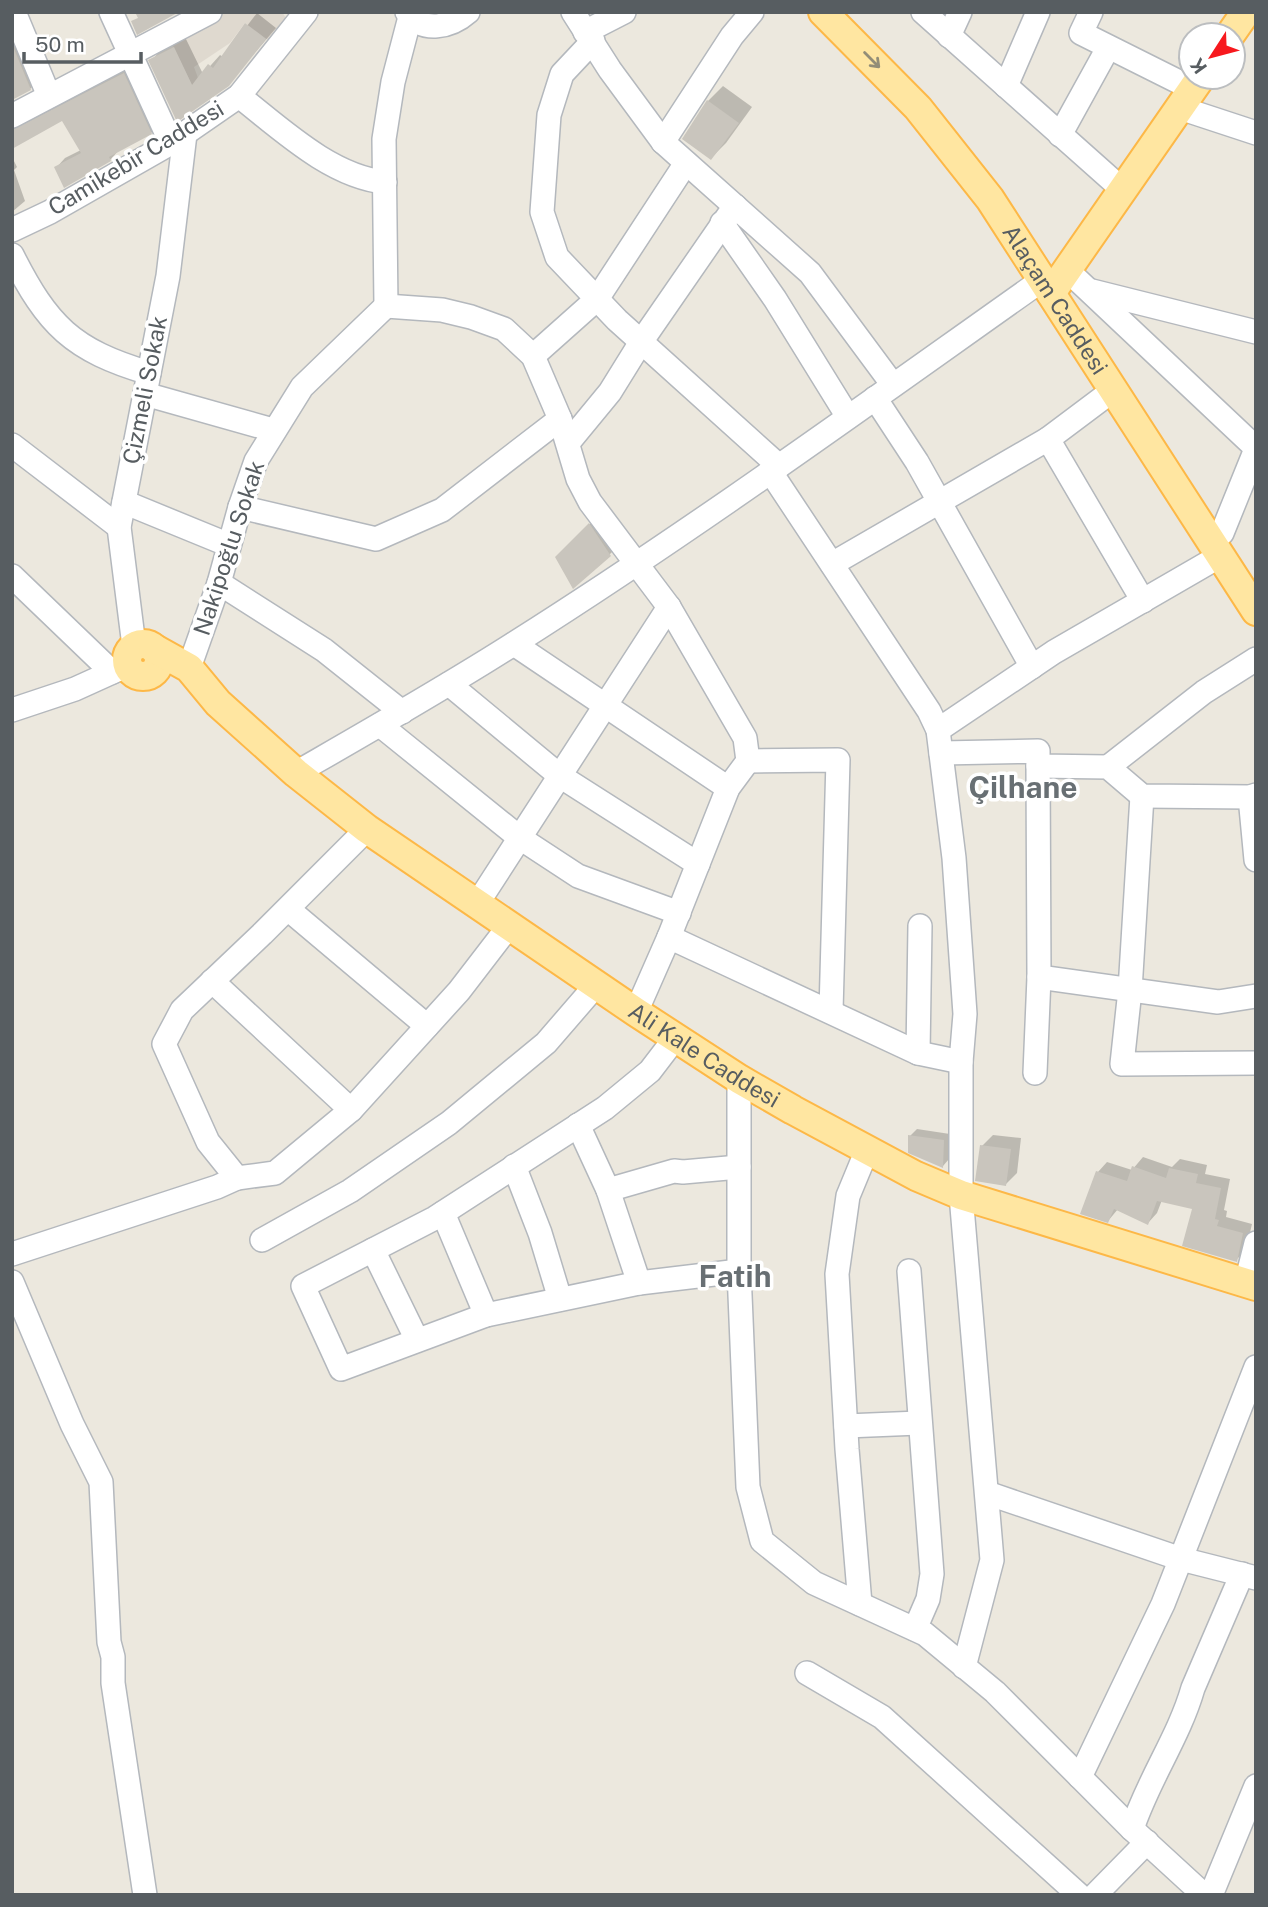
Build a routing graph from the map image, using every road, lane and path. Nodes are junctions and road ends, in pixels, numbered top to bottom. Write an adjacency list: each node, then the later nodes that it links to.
1 (14, 12): 21 (street)
2 (111, 12): 17 (street)
3 (210, 12): 17 (street)
4 (306, 12): 22 (street, Camikebir Caddesi)
5 (468, 12): 13 (street)
6 (624, 12): 14 (street)
7 (752, 12): 27 (street)
8 (823, 12): 34 (main road, Alaçam Caddesi, one-way to 34)
9 (923, 12): 15 (street)
10 (960, 12): 15 (street)
11 (1038, 12): 19 (street)
12 (1091, 12): 16 (street)
13 (409, 14): 29 (street)
14 (584, 28): 27 (street); 36 (street)
15 (949, 36): 19 (street)
16 (1108, 48): 18 (street); 25 (street)
17 (130, 54): 21 (street); 26 (street)
18 (1177, 84)
19 (1006, 86): 25 (street)
20 (1191, 91): 24 (street); 30 (main road)
21 (50, 96): 23 (street)
22 (239, 96): 26 (street, Camikebir Caddesi); 29 (street)
23 (12, 116)
24 (1256, 133)
25 (1060, 135): 30 (street)
26 (178, 139): 32 (street, Camikebir Caddesi); 41 (street, Çizmeli Sokak)
27 (663, 142): 28 (street)
28 (686, 163): 31 (street); 36 (street)
29 (385, 182): 37 (street)
30 (1123, 190): 34 (main road)
31 (729, 214): 39 (street); 43 (street); 44 (street)
32 (12, 230)
33 (12, 255): 41 (street)
34 (1055, 281): 35 (street); 42 (main road, Alaçam Caddesi); 43 (street); 57 (main road, Alaçam Caddesi)
35 (1089, 290): 38 (street); 50 (street)
36 (597, 299): 39 (street); 40 (street)
37 (386, 306): 40 (street); 46 (street, Nakipoğlu Sokak)
38 (1256, 332)
39 (641, 342): 48 (street); 51 (street)
40 (533, 356): 45 (street)
41 (147, 384): 46 (street); 52 (street, Çizmeli Sokak)
42 (1112, 391): 47 (street); 57 (main road, Alaçam Caddesi)
43 (884, 392): 44 (street); 53 (street)
44 (848, 417): 51 (street)
45 (560, 419): 48 (street); 54 (street)
46 (273, 430): 54 (street, Nakipoğlu Sokak)
47 (1048, 439): 53 (street); 63 (street)
48 (568, 443): 58 (street)
49 (12, 445): 55 (street)
50 (1256, 449): 57 (street)
51 (775, 468): 58 (street); 59 (street)
52 (124, 502): 55 (street, Çizmeli Sokak); 56 (street)
53 (940, 503): 59 (street); 69 (street)
54 (240, 507): 56 (street, Nakipoğlu Sokak)
55 (119, 527): 68 (street, Çizmeli Sokak)
56 (229, 545): 61 (street, Nakipoğlu Sokak)
57 (1221, 545): 62 (main road, Alaçam Caddesi); 63 (street); 65 (main road, Alaçam Caddesi)
58 (636, 562): 64 (street); 66 (street)
59 (832, 565): 77 (street)
60 (12, 576): 68 (street)
61 (219, 583): 70 (street, Nakipoğlu Sokak); 75 (street)
62 (1256, 585)
63 (1143, 601): 69 (street)
64 (669, 607): 73 (street); 79 (street)
65 (1256, 611)
66 (514, 644): 71 (street); 73 (street)
67 (1256, 659): 81 (street)
68 (134, 661): 70 (main road, Ali Kale Caddesi); 72 (main road, Ali Kale Caddesi); 74 (street)
69 (1032, 667): 77 (street)
70 (189, 668): 72 (main road, Ali Kale Caddesi)
71 (449, 684): 75 (street); 83 (street)
72 (218, 702): 82 (main road, Ali Kale Caddesi)
73 (605, 706): 83 (street); 84 (street)
74 (12, 710)
75 (402, 712): 76 (street)
76 (380, 724): 82 (street); 88 (street)
77 (938, 730): 78 (street)
78 (941, 753): 80 (street); 107 (street)
79 (748, 761): 84 (street); 102 (street)
80 (1038, 765): 81 (street); 97 (street)
81 (1108, 767): 85 (street)
82 (296, 774): 87 (main road, Ali Kale Caddesi)
83 (560, 776): 88 (street); 90 (street)
84 (728, 788): 90 (street)
85 (1142, 796): 86 (street); 100 (street)
86 (1253, 796): 89 (street)
87 (367, 829): 91 (main road, Ali Kale Caddesi); 92 (street)
88 (520, 838): 91 (street); 93 (street)
89 (1256, 860)
90 (698, 864): 93 (street)
91 (478, 904): 94 (main road, Ali Kale Caddesi)
92 (288, 909): 98 (street); 104 (street)
93 (679, 913): 96 (street)
94 (509, 926): 99 (main road, Ali Kale Caddesi); 104 (street)
95 (920, 926): 106 (street)
96 (669, 937): 102 (street); 103 (street)
97 (1039, 977): 100 (street); 109 (street)
98 (212, 981): 111 (street); 116 (street)
99 (597, 984): 103 (main road, Ali Kale Caddesi); 120 (street)
100 (1130, 990): 101 (street); 108 (street)
101 (1256, 996)
102 (831, 1011): 106 (street)
103 (636, 1012): 105 (main road, Ali Kale Caddesi)
104 (427, 1026): 111 (street)
105 (676, 1037): 110 (main road, Ali Kale Caddesi); 112 (street)
106 (918, 1053): 107 (street)
107 (961, 1062): 118 (street)
108 (1256, 1063)
109 (1035, 1073)
110 (739, 1079): 113 (main road, Ali Kale Caddesi); 115 (street)
111 (351, 1110): 116 (street)
112 (578, 1125): 114 (street); 117 (street)
113 (867, 1150): 118 (main road, Ali Kale Caddesi); 134 (street)
114 (514, 1166): 119 (street); 129 (street)
115 (739, 1167): 117 (street); 124 (street)
116 (237, 1178): 123 (street)
117 (608, 1189): 127 (street)
118 (961, 1195): 128 (main road, Ali Kale Caddesi); 135 (street)
119 (443, 1213): 122 (street); 130 (street)
120 (262, 1240)
121 (1256, 1243): 128 (street)
122 (373, 1250): 131 (street); 131 (street)
123 (12, 1254)
124 (739, 1271): 127 (street); 138 (street)
125 (909, 1272): 133 (street)
126 (12, 1282): 145 (street)
127 (639, 1283): 129 (street)
128 (1251, 1284)
129 (560, 1300): 130 (street)
130 (486, 1315): 131 (street)
131 (417, 1340)
132 (1256, 1367): 136 (street)
133 (919, 1423): 134 (street); 139 (street)
134 (846, 1426): 138 (street)
135 (987, 1493): 136 (street); 140 (street)
136 (1181, 1559): 137 (street); 142 (street)
137 (1249, 1576): 144 (street)
138 (860, 1604): 139 (street)
139 (915, 1629): 140 (street)
140 (964, 1667): 142 (street)
141 (807, 1673): 146 (street)
142 (1080, 1777): 144 (street)
143 (1256, 1786): 149 (street)
144 (1139, 1835): 147 (street); 148 (street)
145 (145, 1895)
146 (1079, 1895)
147 (1095, 1895)
148 (1204, 1895)
149 (1211, 1895)

